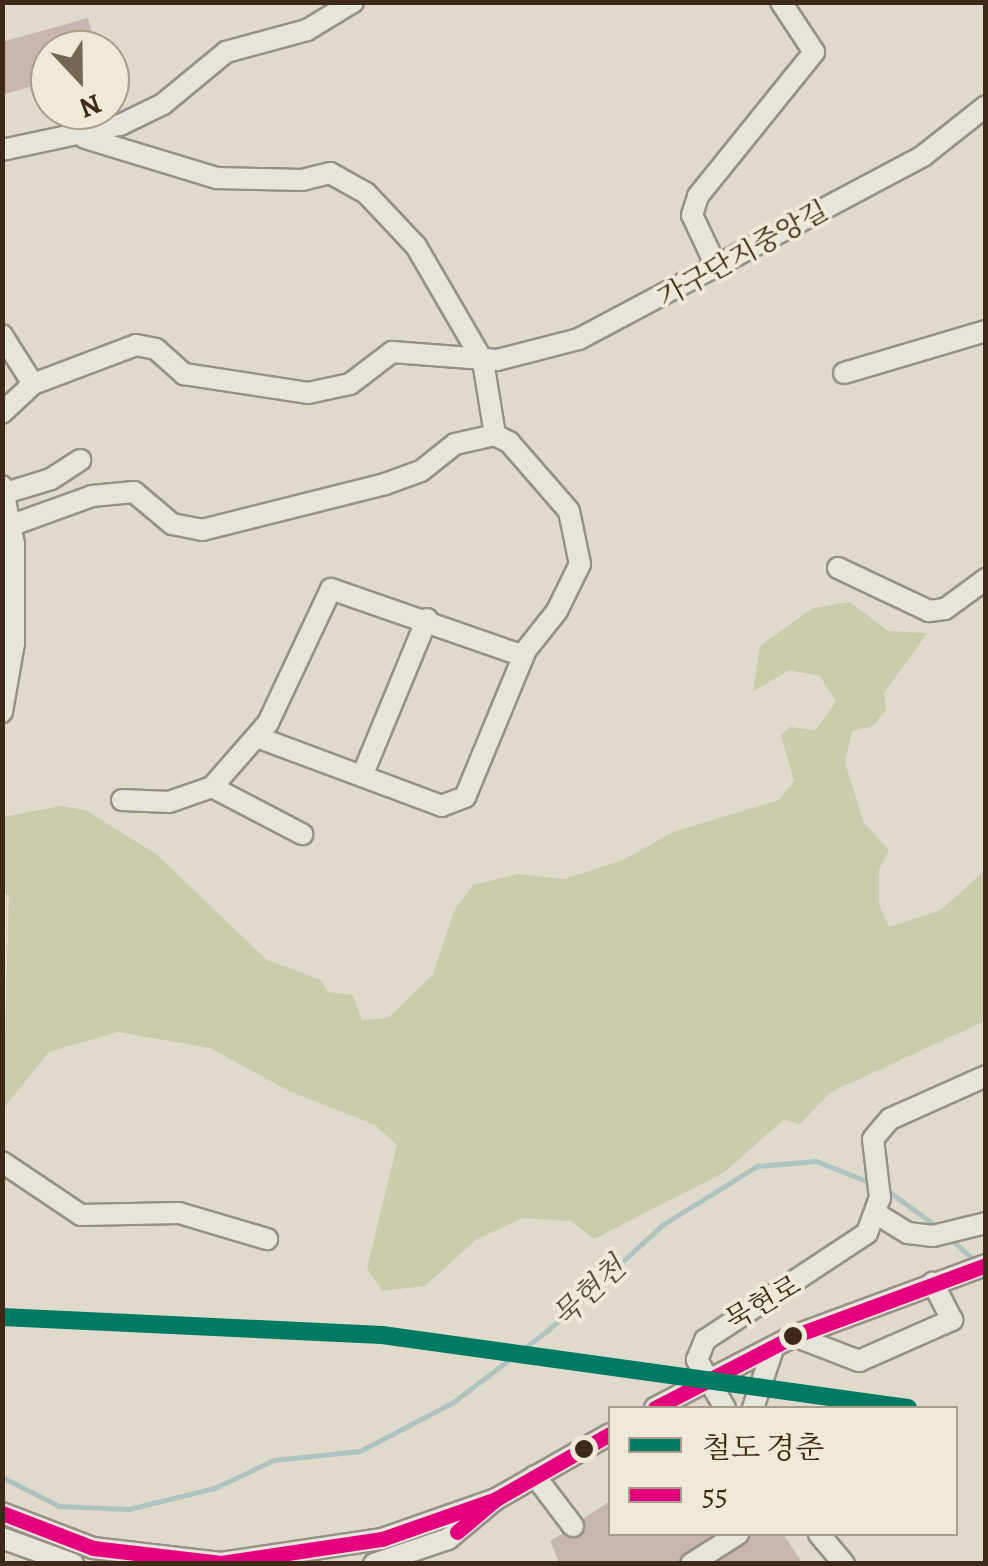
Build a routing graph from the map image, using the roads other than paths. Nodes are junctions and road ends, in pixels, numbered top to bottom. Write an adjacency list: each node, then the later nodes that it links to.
1 (352, 2): 4 (street)
2 (781, 2): 6 (street)
3 (986, 106): 6 (street, 가구단지중앙길)
4 (86, 138): 5 (street); 9 (street)
5 (2, 150)
6 (716, 266): 9 (street, 가구단지중앙길)
7 (986, 331): 10 (street)
8 (2, 335): 11 (street)
9 (482, 361): 11 (street, 가구단지중앙길); 13 (street)
10 (844, 373)
11 (33, 384): 12 (street)
12 (2, 412)
13 (495, 435): 16 (street); 20 (street)
14 (80, 460): 15 (street)
15 (3, 491): 16 (street)
16 (12, 524): 21 (street)
17 (838, 568): 18 (street)
18 (986, 579)
19 (427, 619): 20 (street); 22 (street); 23 (street)
20 (523, 656): 23 (street)
21 (2, 712)
22 (256, 737): 23 (street); 24 (street)
23 (362, 776)
24 (212, 788): 25 (street); 26 (street)
25 (122, 800)
26 (302, 834)
27 (986, 1076): 29 (street)
28 (2, 1162): 31 (street)
29 (878, 1206): 30 (street); 35 (street, 묵현로)
30 (976, 1224)
31 (267, 1239)
32 (986, 1266): 33 (street)
33 (939, 1281): 34 (street); 34 (street)
34 (784, 1341): 35 (street); 38 (street)
35 (705, 1381): 36 (street); 37 (street)
36 (660, 1406)
37 (724, 1406)
38 (754, 1406)
39 (608, 1436): 40 (street)
40 (535, 1476): 41 (street); 43 (street)
41 (496, 1499): 42 (street); 48 (street)
42 (2, 1513)
43 (573, 1526)
44 (735, 1536): 49 (street)
45 (821, 1536): 50 (street)
46 (2, 1538): 47 (street)
47 (74, 1564)
48 (374, 1564)
49 (691, 1564)
50 (844, 1564)

